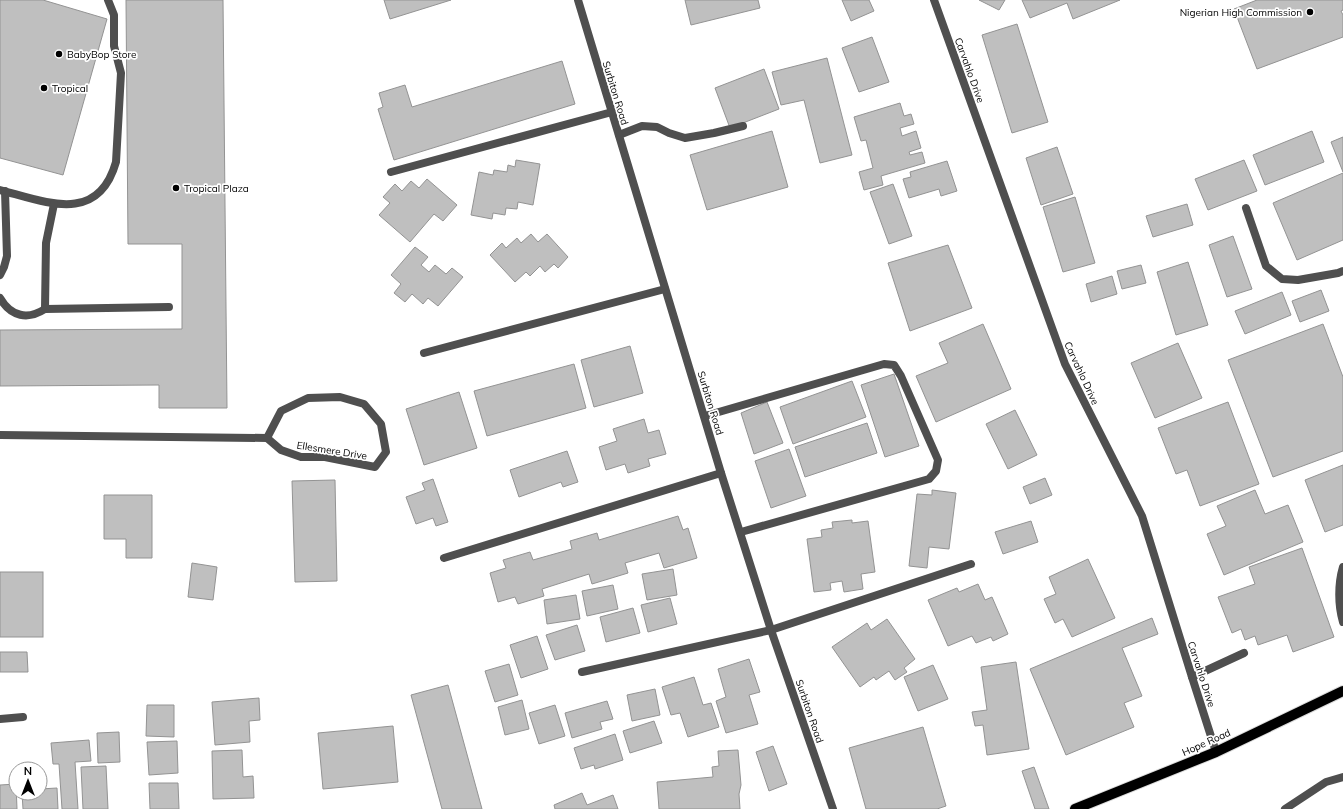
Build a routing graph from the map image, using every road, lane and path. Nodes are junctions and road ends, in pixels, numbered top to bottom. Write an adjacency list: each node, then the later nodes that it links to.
1 (108, 0): 9 (street)
2 (578, 0): 4 (street, Surbiton Road)
3 (934, 0): 31 (street, Carvahlo Drive)
4 (612, 112): 6 (street, Surbiton Road); 7 (street)
5 (743, 126): 6 (street)
6 (619, 135): 13 (street, Surbiton Road)
7 (391, 172)
8 (2, 191): 9 (street); 12 (street)
9 (54, 204): 16 (street)
10 (1246, 208): 11 (street)
11 (1343, 271)
12 (0, 275)
13 (665, 289): 17 (street); 18 (street, Surbiton Road)
14 (0, 298): 16 (street)
15 (169, 307): 16 (street)
16 (45, 309)
17 (424, 353)
18 (705, 416): 21 (street, Surbiton Road); 22 (street)
19 (0, 435): 20 (street)
20 (267, 438): 20 (street, Ellesmere Drive)
21 (721, 473): 22 (street, Surbiton Road); 23 (street)
22 (741, 532): 28 (street, Surbiton Road)
23 (444, 558)
24 (971, 564): 28 (street)
25 (1343, 567): 26 (street)
26 (1342, 612): 27 (street)
27 (1343, 622)
28 (771, 630): 30 (street); 37 (street, Surbiton Road)
29 (1244, 653): 31 (street)
30 (582, 672)
31 (1192, 677): 35 (street, Carvahlo Drive)
32 (1343, 691): 35 (main road, Hope Road)
33 (23, 717): 34 (street)
34 (0, 719)
35 (1216, 752): 38 (main road, Hope Road)
36 (1343, 777): 39 (street)
37 (833, 809)
38 (1075, 809)
39 (1285, 809)

